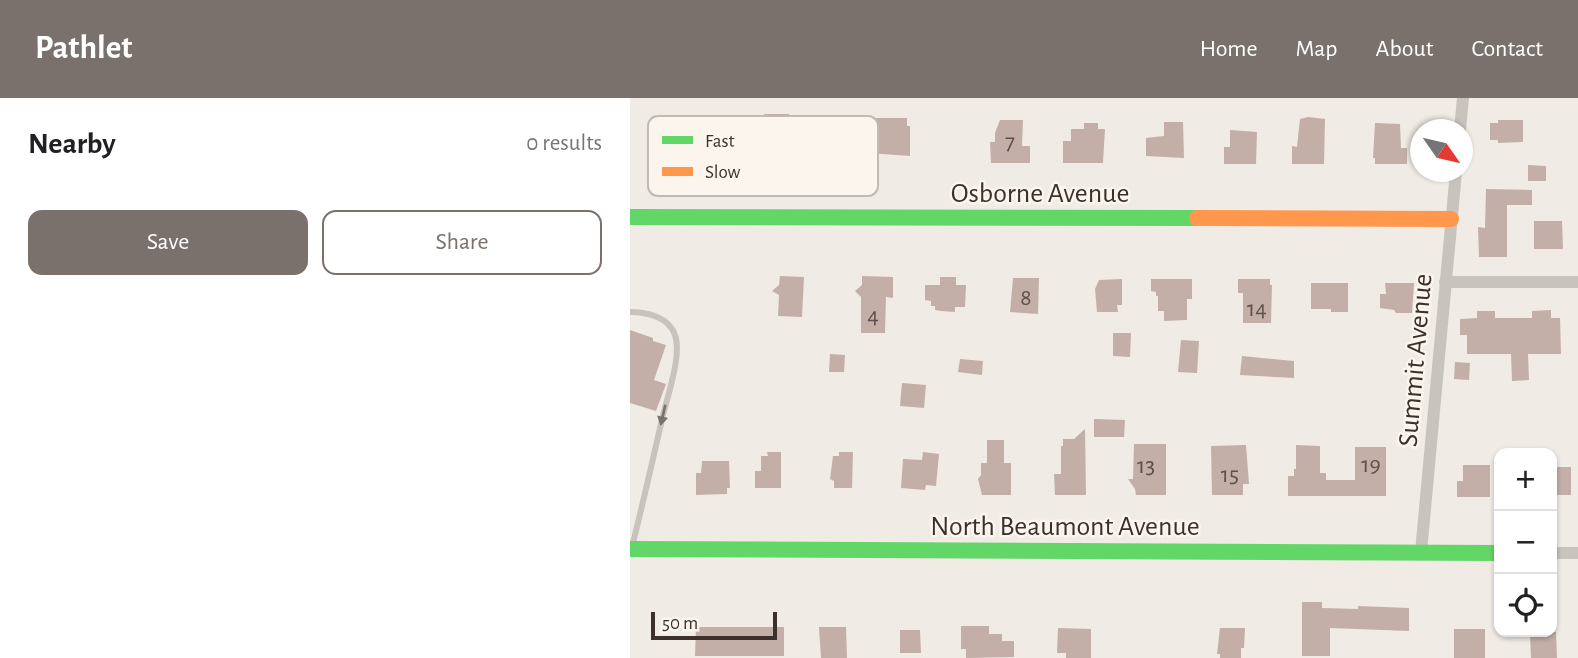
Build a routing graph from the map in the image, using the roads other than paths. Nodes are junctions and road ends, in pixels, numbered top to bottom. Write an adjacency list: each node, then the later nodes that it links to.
1 (1463, 98): 2 (street)
2 (1461, 119)
3 (1455, 182): 5 (street, Summit Avenue)
4 (630, 217): 5 (street, Osborne Avenue)
5 (1451, 219): 6 (street, Summit Avenue)
6 (1445, 282): 7 (street); 10 (street, Summit Avenue)
7 (1578, 282)
8 (630, 312): 9 (lane, one-way to 9)
9 (631, 549): 10 (street, North Beaumont Avenue)
10 (1421, 552): 11 (street, North Beaumont Avenue)
11 (1494, 552)
12 (1557, 553): 13 (street)
13 (1578, 553)

